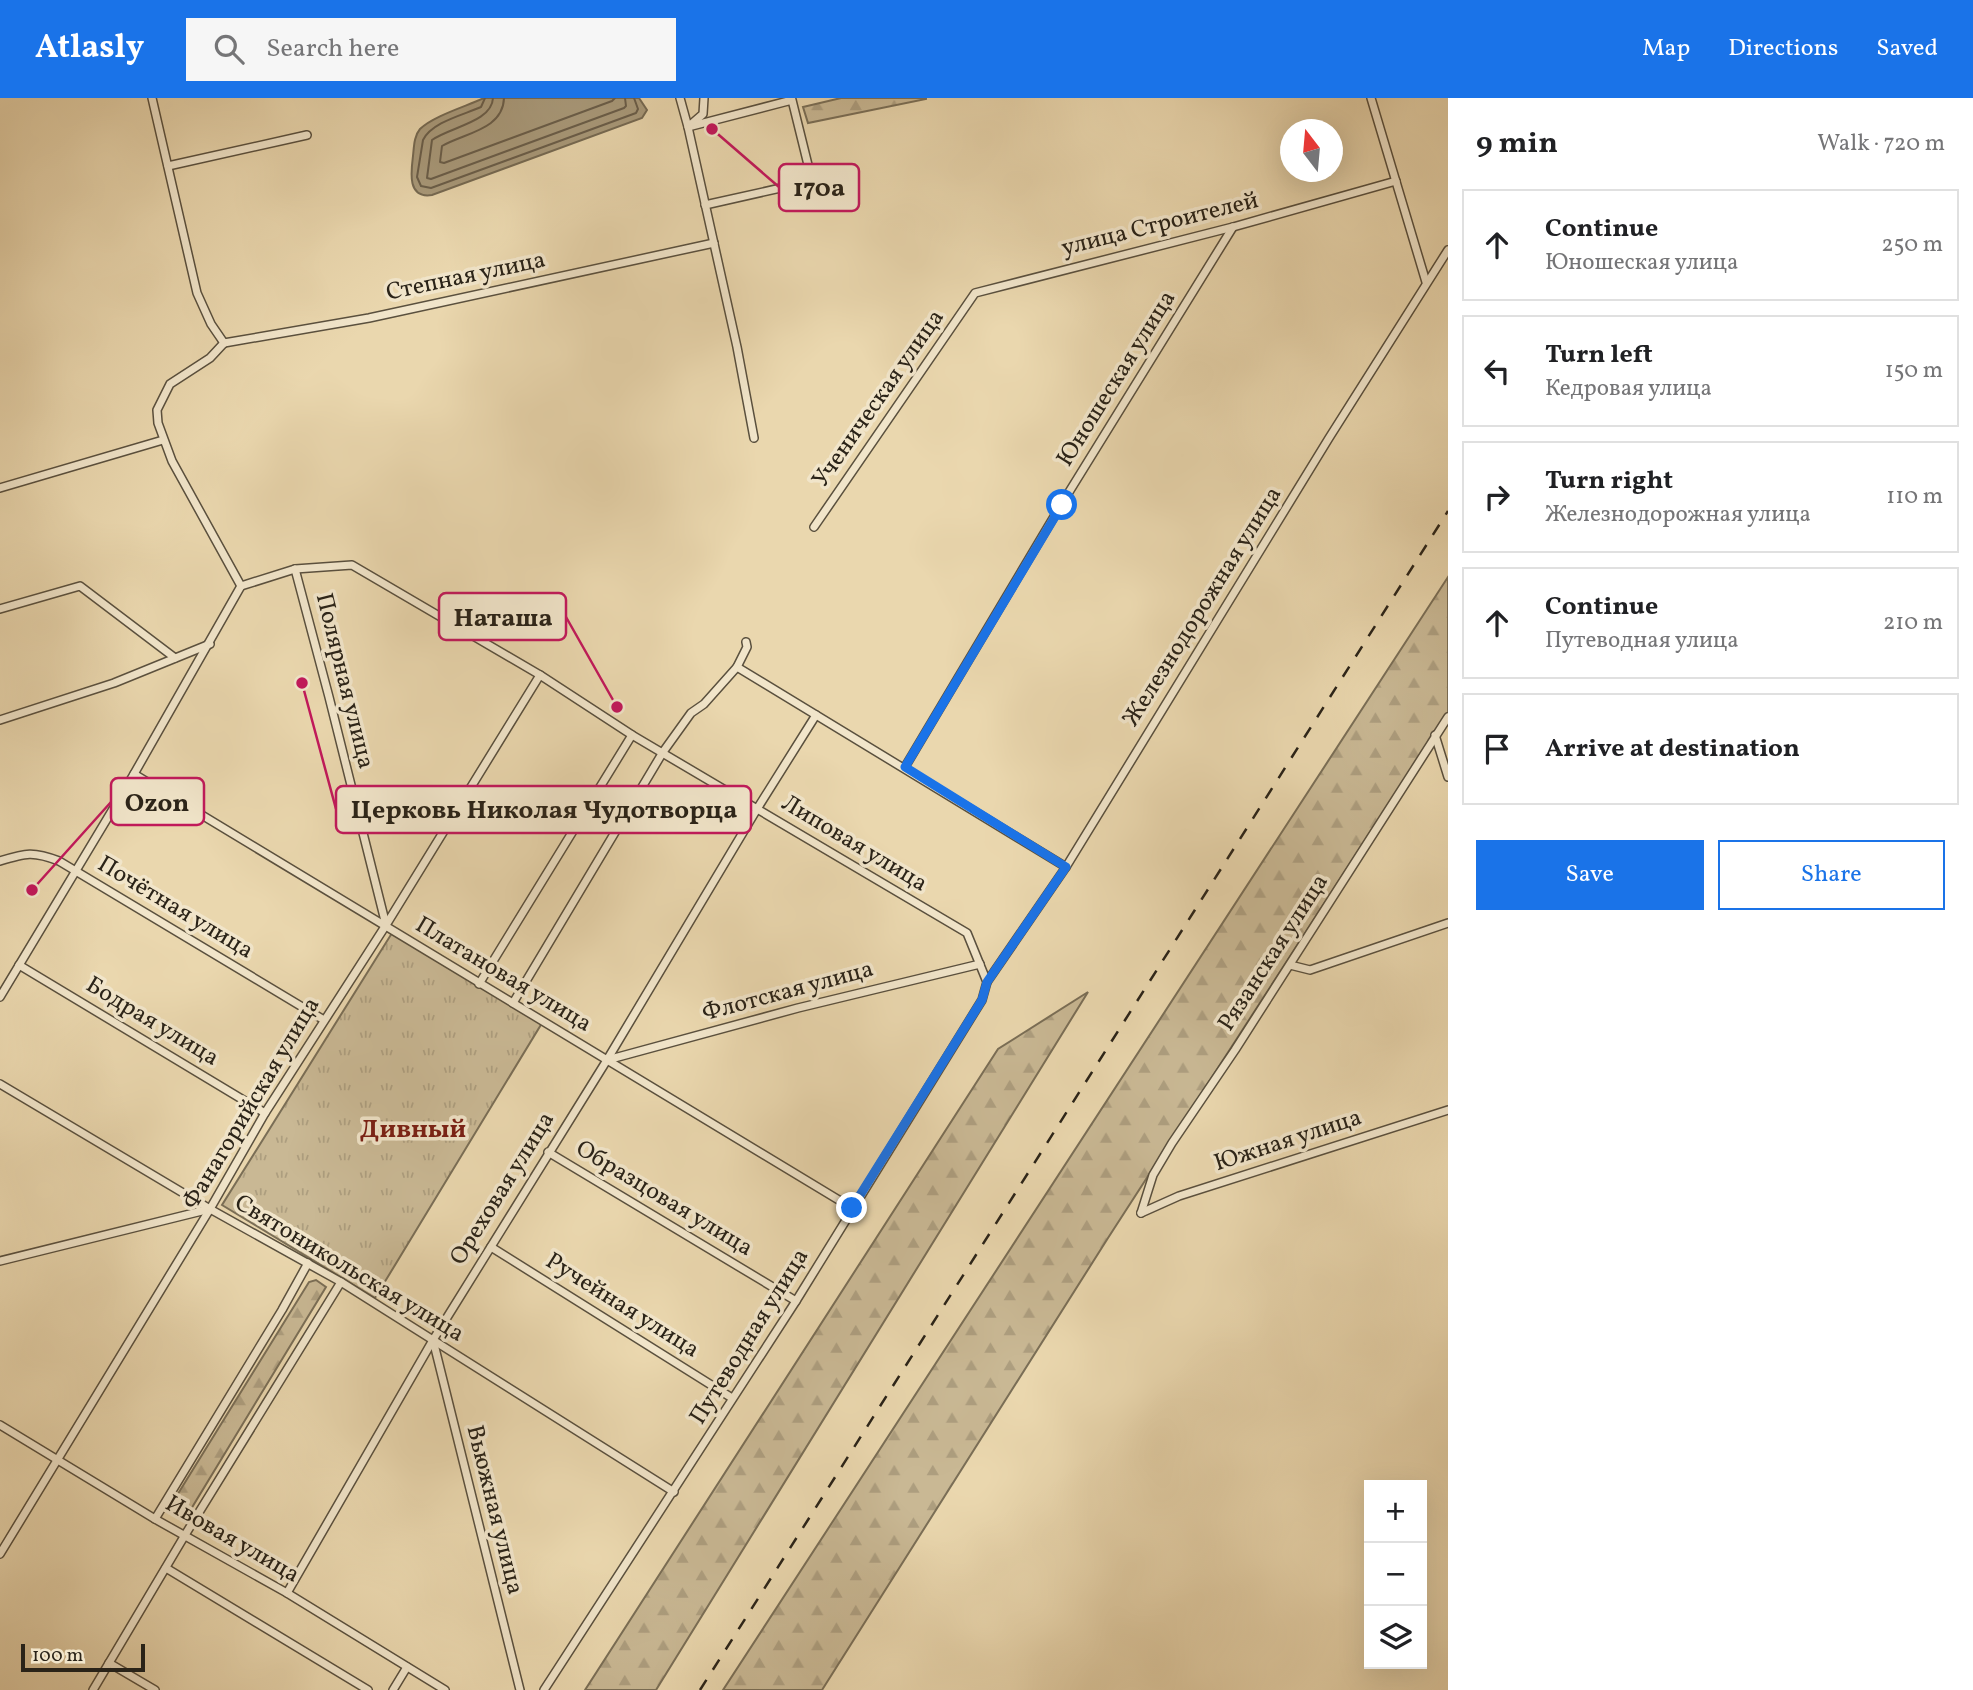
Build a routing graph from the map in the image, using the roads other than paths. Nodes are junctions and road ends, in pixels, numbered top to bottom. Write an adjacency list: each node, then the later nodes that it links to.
1 (152, 98): 7 (street)
2 (680, 98): 5 (street)
3 (704, 98): 5 (street)
4 (1371, 98): 8 (street)
5 (688, 127): 9 (street); 9 (street)
6 (307, 135): 7 (street)
7 (168, 166): 15 (street)
8 (1395, 181): 10 (street, улица Строителей); 13 (street)
9 (705, 205): 11 (street)
10 (1233, 228): 14 (street, улица Строителей); 34 (street, Юношеская улица)
11 (714, 243): 15 (street, Степная улица); 16 (street)
12 (1448, 250): 13 (street, Железнодорожная улица)
13 (1426, 282): 39 (street, Железнодорожная улица)
14 (975, 293): 19 (street, Ученическая улица)
15 (224, 343): 17 (street)
16 (754, 438)
17 (163, 440): 18 (street); 21 (street)
18 (0, 488)
19 (814, 527)
20 (295, 569): 21 (street, Липовая улица); 27 (street, Липовая улица); 42 (street, Полярная улица)
21 (241, 586): 24 (street)
22 (0, 609): 25 (street)
23 (746, 642): 26 (street)
24 (211, 643): 25 (street); 35 (street)
25 (174, 658): 30 (street)
26 (737, 667): 28 (street); 33 (street)
27 (540, 675): 31 (street, Липовая улица); 42 (street, Фанагорийская улица)
28 (816, 715): 34 (street); 37 (street, Ореховая улица)
29 (1448, 717): 32 (street, Рязанская улица)
30 (0, 720)
31 (632, 735): 33 (street, Липовая улица); 47 (street)
32 (1435, 735): 36 (street); 45 (street, Рязанская улица)
33 (663, 752): 37 (street, Липовая улица); 50 (street)
34 (905, 767): 39 (street)
35 (134, 774): 40 (street); 42 (street, Платановая улица)
36 (1448, 778)
37 (757, 809): 43 (street, Липовая улица); 52 (street, Ореховая улица)
38 (0, 861): 40 (street, Почётная улица)
39 (1066, 867): 46 (street, Железнодорожная улица)
40 (75, 871): 44 (street); 51 (street, Почётная улица)
41 (1448, 923): 45 (street)
42 (386, 925): 47 (street, Платановая улица); 51 (street, Фанагорийская улица)
43 (980, 964): 46 (street); 52 (street, Флотская улица)
44 (19, 965): 48 (street); 55 (street, Бодрая улица)
45 (1290, 965): 59 (street, Рязанская улица)
46 (987, 982): 49 (street, Железнодорожная улица)
47 (479, 984): 50 (street, Платановая улица)
48 (0, 996)
49 (982, 1000): 57 (street, Путеводная улица)
50 (513, 1003): 52 (street, Платановая улица)
51 (324, 1020): 55 (street, Фанагорийская улица)
52 (607, 1060): 56 (street, Ореховая улица); 57 (street, Платановая улица)
53 (0, 1084): 58 (street, Святоникольская улица)
54 (1448, 1110): 59 (street, Южная улица)
55 (265, 1113): 58 (street, Фанагорийская улица)
56 (548, 1152): 60 (street, Ореховая улица); 64 (street, Образцовая улица)
57 (852, 1208): 64 (street, Путеводная улица)
58 (210, 1209): 61 (street); 62 (street, Святоникольская улица); 68 (street, Фанагорийская улица)
59 (1141, 1213)
60 (491, 1247): 65 (street, Ореховая улица); 66 (street, Ручейная улица)
61 (0, 1261)
62 (308, 1263): 63 (street, Святоникольская улица); 70 (street)
63 (341, 1282): 65 (street, Святоникольская улица); 71 (street)
64 (796, 1301): 66 (street, Путеводная улица)
65 (433, 1340): 69 (street, Святоникольская улица); 74 (street, Ореховая улица); 82 (street, Вьюжная улица)
66 (733, 1398): 69 (street, Путеводная улица)
67 (0, 1425): 68 (street, Ивовая улица)
68 (58, 1460): 70 (street, Ивовая улица); 72 (street, Фанагорийская улица)
69 (674, 1492): 83 (street, Путеводная улица)
70 (155, 1519): 71 (street, Ивовая улица)
71 (185, 1535): 73 (street); 74 (street, Ивовая улица)
72 (0, 1555)
73 (166, 1568): 75 (street); 79 (street)
74 (287, 1592): 76 (street, Ивовая улица)
75 (109, 1663): 77 (street); 78 (street)
76 (407, 1667): 80 (street); 81 (street, Ивовая улица)
77 (93, 1690)
78 (155, 1690)
79 (368, 1690)
80 (393, 1690)
81 (445, 1690)
82 (520, 1690)
83 (544, 1690)

